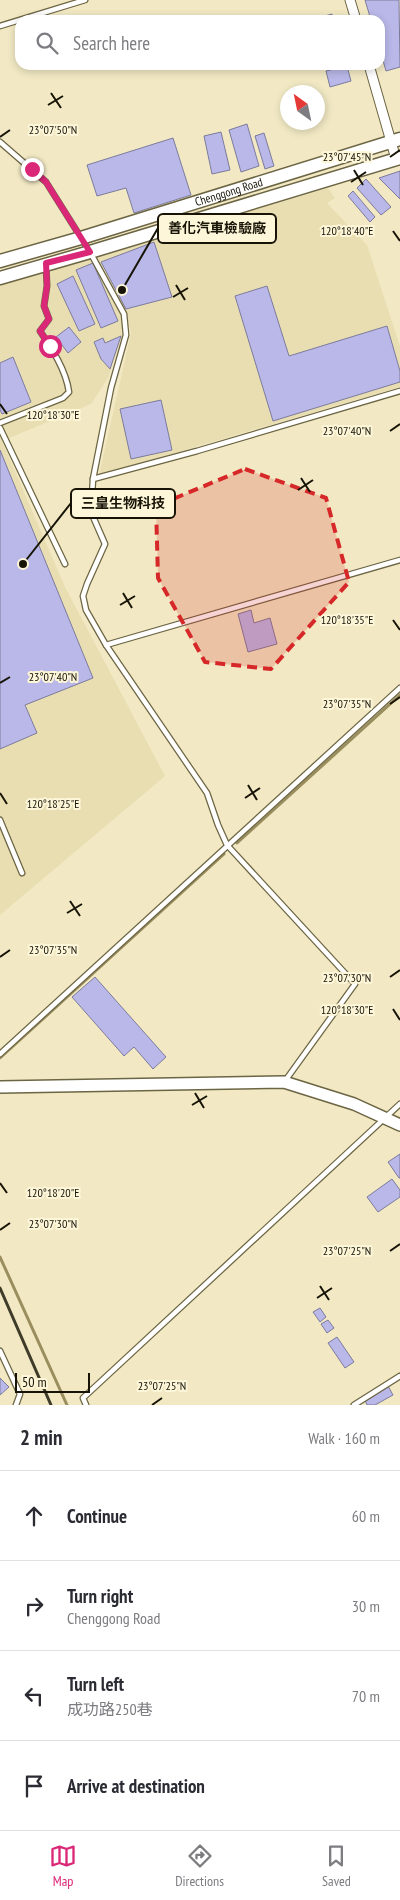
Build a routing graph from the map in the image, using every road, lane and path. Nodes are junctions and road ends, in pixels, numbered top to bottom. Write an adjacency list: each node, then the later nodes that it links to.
1 (85, 0): 3 (lane)
2 (350, 0): 4 (street)
3 (36, 15)
4 (354, 15)
5 (15, 21): 6 (lane)
6 (0, 26)
7 (371, 70): 8 (street)
8 (396, 140): 10 (street); 11 (main road, Chenggong Road)
9 (0, 142): 11 (lane)
10 (398, 158): 12 (main road, Chenggong Road)
11 (81, 238): 12 (lane); 13 (main road, Chenggong Road)
12 (90, 252): 14 (main road, Chenggong Road); 19 (lane)
13 (0, 261)
14 (46, 263): 15 (main road, Chenggong Road); 17 (lane)
15 (0, 278)
16 (400, 391): 19 (lane)
17 (0, 423)
18 (0, 428): 21 (lane)
19 (92, 479): 22 (lane)
20 (400, 560): 22 (lane)
21 (65, 564)
22 (106, 645): 25 (lane)
23 (400, 688): 25 (lane)
24 (0, 820): 26 (lane)
25 (227, 845): 27 (lane); 28 (lane)
26 (22, 872)
27 (0, 1054)
28 (284, 1082): 29 (street); 31 (street)
29 (0, 1087)
30 (400, 1104): 31 (lane)
31 (384, 1118): 32 (street); 36 (lane)
32 (400, 1125)
33 (0, 1351): 35 (lane)
34 (400, 1376): 37 (lane)
35 (16, 1405)
36 (86, 1405)
37 (354, 1405)

